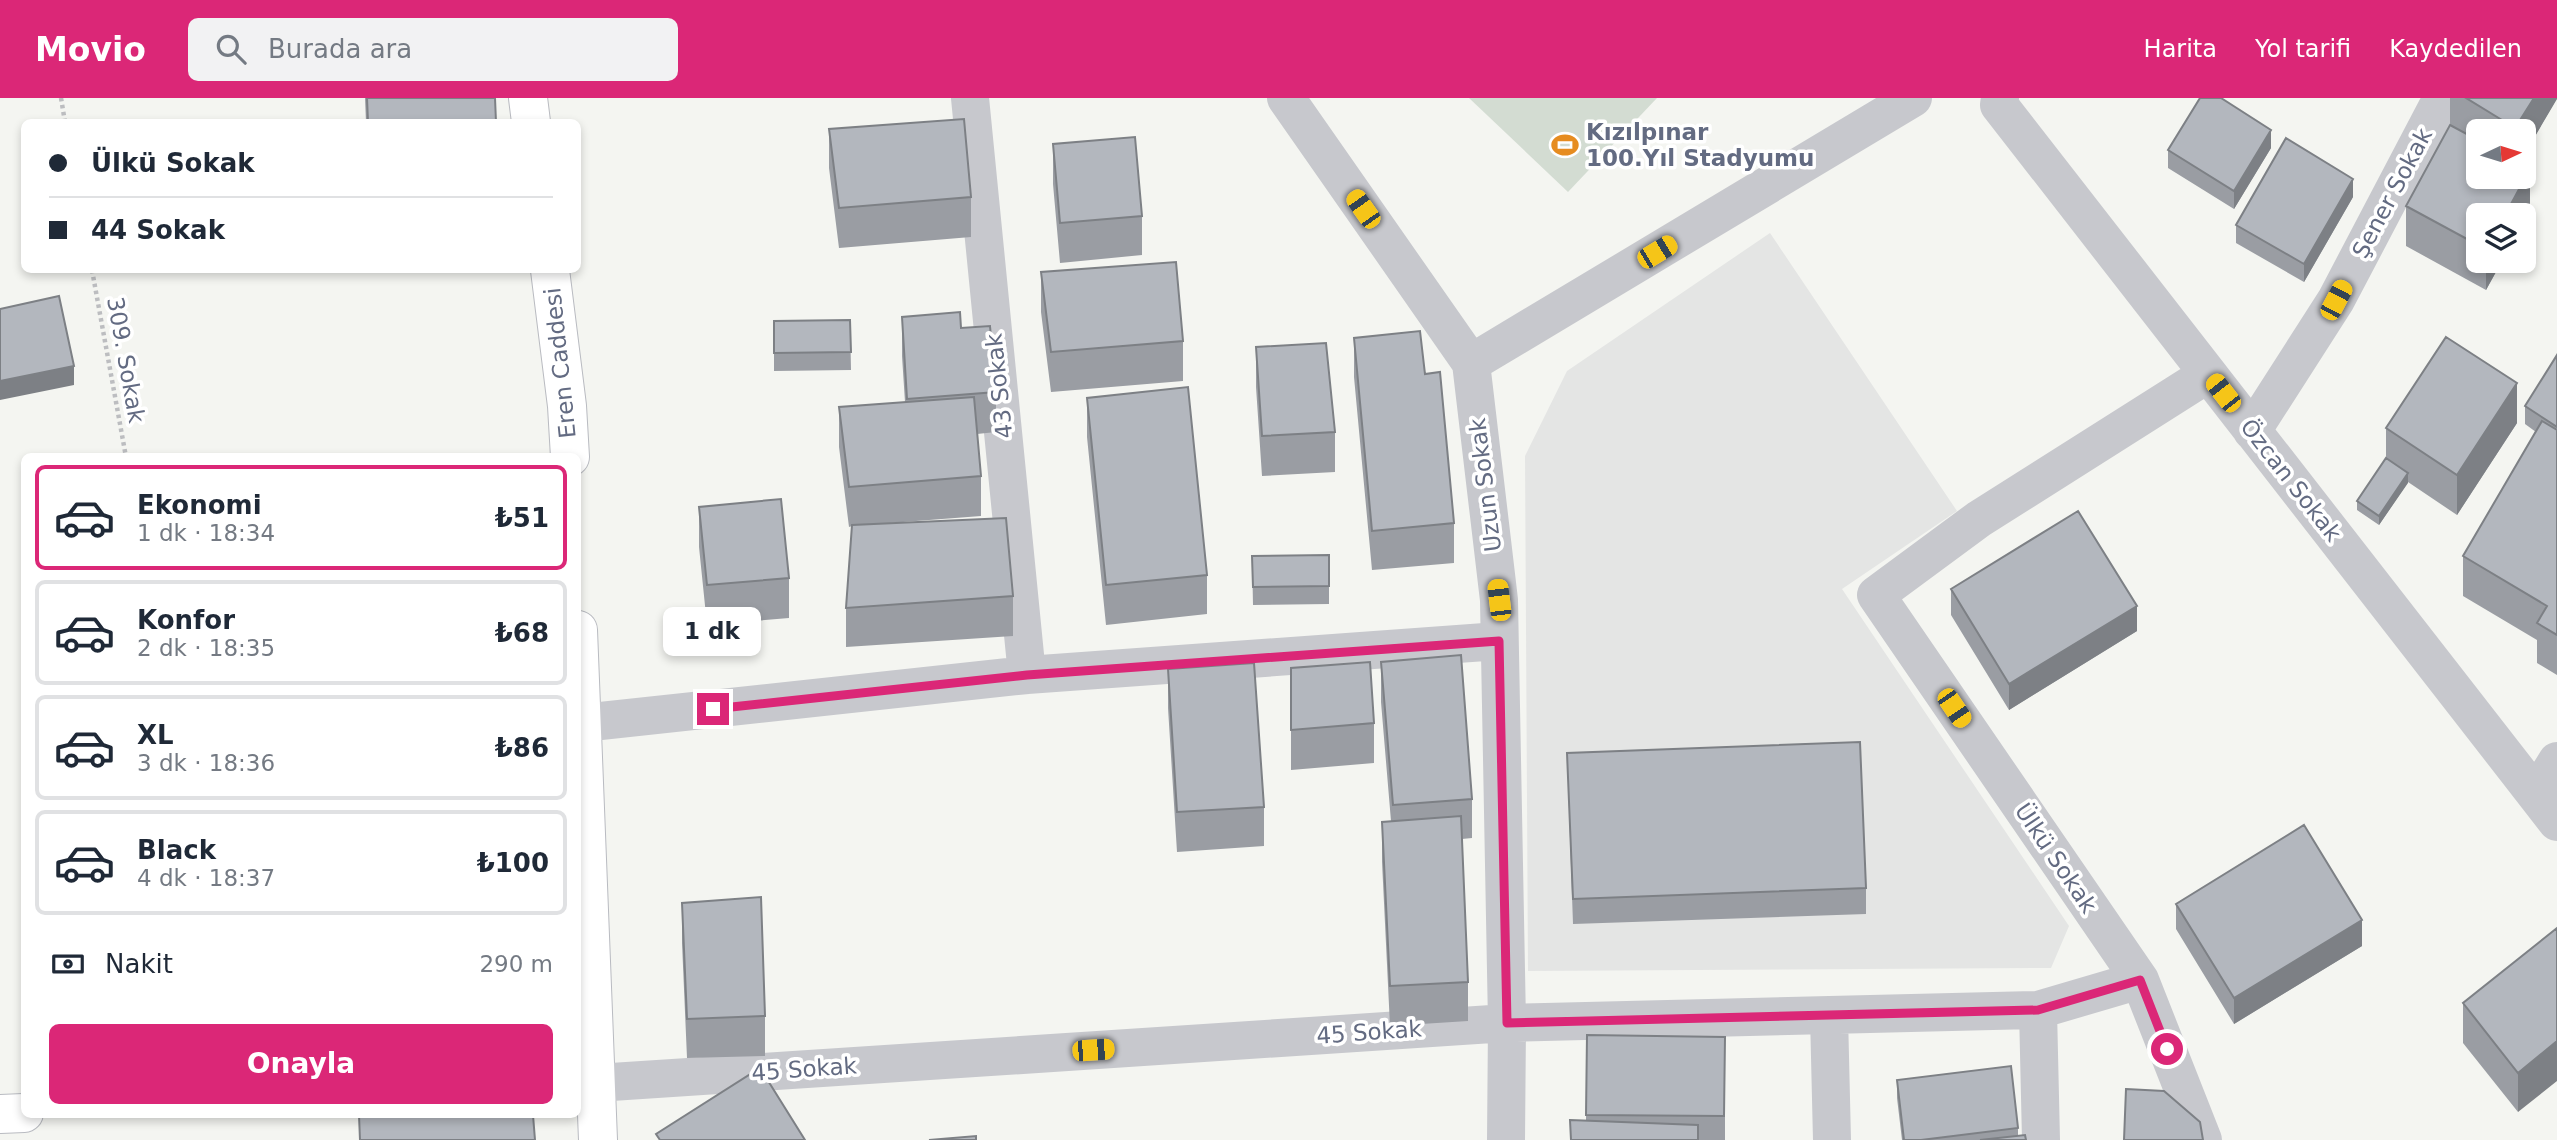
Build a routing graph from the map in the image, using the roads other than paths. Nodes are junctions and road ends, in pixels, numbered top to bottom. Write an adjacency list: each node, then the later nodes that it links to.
1 (528, 98): 7 (street)
2 (970, 98): 14 (street, 43 Sokak)
3 (1286, 98): 9 (street, Uzun Sokak)
4 (1913, 98): 9 (street)
5 (2442, 98): 11 (street, Şener Sokak)
6 (1999, 102): 10 (street, Özcan Sokak)
7 (531, 119)
8 (550, 273): 12 (street, Eren Caddesi)
9 (1471, 363): 13 (street, Uzun Sokak)
10 (2208, 374): 11 (street, Özcan Sokak); 19 (street, Ülkü Sokak)
11 (2252, 431): 18 (street, Özcan Sokak)
12 (570, 453)
13 (1499, 641): 14 (street); 22 (street, Uzun Sokak)
14 (1027, 675): 16 (street)
15 (581, 700): 16 (street)
16 (582, 723): 23 (street)
17 (2557, 761): 18 (street)
18 (2546, 808)
19 (2140, 980): 20 (street, 45 Sokak); 30 (street, Ülkü Sokak)
20 (2038, 1010): 21 (street, 45 Sokak); 29 (street)
21 (1829, 1015): 22 (street, 45 Sokak); 28 (street)
22 (1507, 1023): 23 (street, 45 Sokak); 27 (street, Uzun Sokak)
23 (587, 1084): 26 (street)
24 (0, 1114): 25 (street)
25 (21, 1114)
26 (598, 1140)
27 (1506, 1140)
28 (1832, 1140)
29 (2041, 1140)
30 (2203, 1140)

